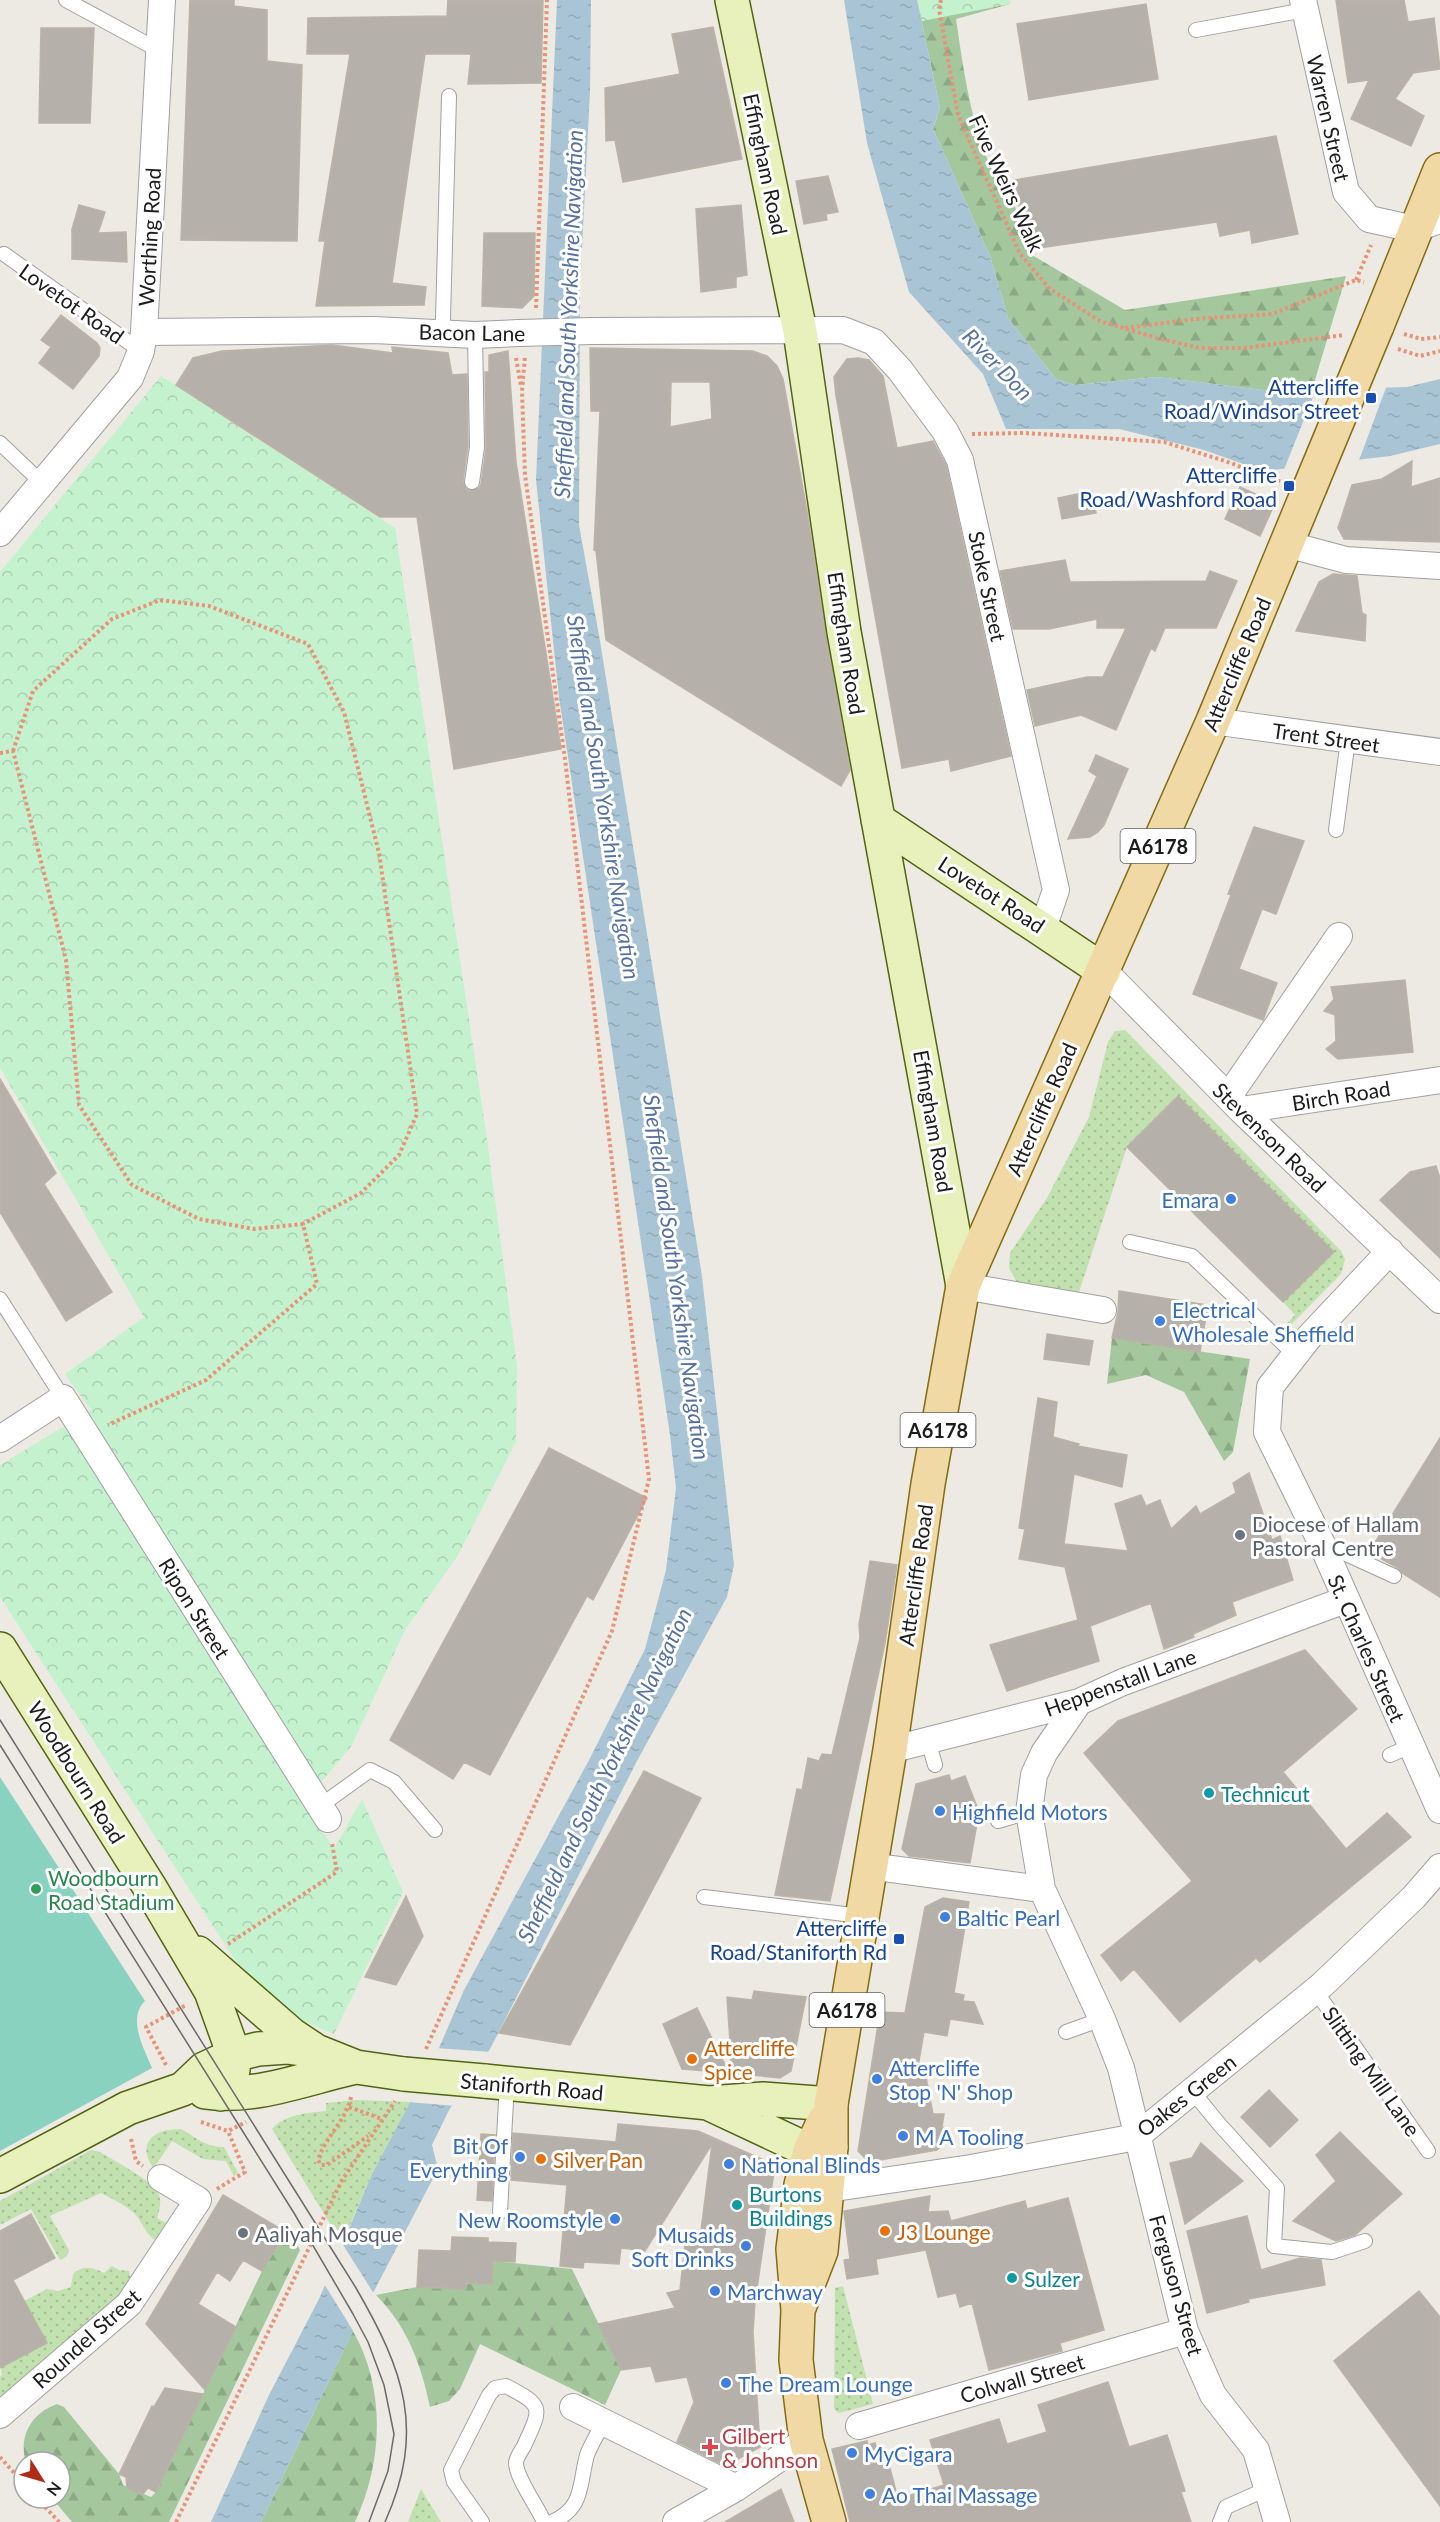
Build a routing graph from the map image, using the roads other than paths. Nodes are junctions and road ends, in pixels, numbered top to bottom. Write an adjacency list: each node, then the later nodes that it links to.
1 (66, 0): 6 (lane)
2 (162, 0): 6 (street, Worthing Road)
3 (732, 0): 11 (main road, Effingham Road)
4 (1304, 5): 5 (lane); 9 (street, Warren Street)
5 (1196, 30)
6 (160, 51): 14 (street, Worthing Road)
7 (449, 96): 12 (lane)
8 (1440, 170): 9 (main road, Attercliffe Road / A6178)
9 (1427, 225): 19 (main road, Attercliffe Road / A6178, bridge)
10 (4, 254): 14 (lane, Lovetot Road)
11 (800, 331): 13 (street, Bacon Lane, bridge); 24 (main road, Effingham Road); 28 (street, Stoke Street)
12 (441, 333): 13 (street, Bacon Lane); 14 (street, Bacon Lane)
13 (475, 335): 16 (lane)
14 (142, 342): 17 (street, Worthing Road)
15 (0, 443): 17 (lane)
16 (472, 482)
17 (42, 483): 18 (street, Worthing Road)
18 (0, 533)
19 (1286, 544): 20 (street); 21 (main road, Attercliffe Road / A6178)
20 (1440, 566)
21 (1213, 721): 22 (street, Trent Street); 30 (main road, Attercliffe Road / A6178)
22 (1348, 740): 23 (street, Trent Street); 25 (lane)
23 (1440, 752)
24 (879, 820): 26 (main road, Lovetot Road); 27 (main road, Effingham Road)
25 (1336, 830)
26 (937, 858): 27 (main road); 28 (main road, Lovetot Road)
27 (894, 903): 35 (main road, Effingham Road)
28 (1043, 928): 30 (main road, Lovetot Road)
29 (1339, 936): 32 (street)
30 (1104, 971): 32 (street, Stevenson Road); 35 (main road, Attercliffe Road / A6178)
31 (1440, 1080): 32 (street, Birch Road)
32 (1235, 1104): 34 (street, Stevenson Road)
33 (1130, 1242): 39 (lane)
34 (1390, 1251): 37 (street, Stevenson Road); 39 (street, St. Charles Street)
35 (963, 1286): 38 (street); 48 (main road, Attercliffe Road / A6178)
36 (0, 1299): 40 (lane)
37 (1440, 1300)
38 (1103, 1311)
39 (1295, 1355): 42 (street, St. Charles Street)
40 (63, 1398): 41 (street); 51 (street, Ripon Street)
41 (0, 1439)
42 (1320, 1542): 43 (lane); 44 (street, St. Charles Street)
43 (1394, 1576)
44 (1345, 1600): 46 (street, Heppenstall Lane); 50 (street, St. Charles Street)
45 (0, 1649): 60 (main road, Woodbourn Road)
46 (1079, 1702): 47 (street, Heppenstall Lane); 52 (street, Ferguson Street)
47 (928, 1740): 48 (street, Heppenstall Lane); 49 (lane)
48 (890, 1750): 55 (main road, Attercliffe Road / A6178)
49 (935, 1765)
50 (1440, 1810)
51 (324, 1812): 54 (lane)
52 (1029, 1812): 53 (lane); 57 (street, Ferguson Street)
53 (998, 1821)
54 (435, 1830)
55 (869, 1866): 57 (street); 59 (main road, Attercliffe Road / A6178)
56 (1440, 1868): 61 (street, Oakes Green)
57 (1042, 1889): 62 (street, Ferguson Street)
58 (704, 1898): 59 (lane)
59 (861, 1916): 71 (main road, Attercliffe Road / A6178)
60 (181, 1938): 64 (main road, Woodbourn Road); 65 (main road)
61 (1315, 1990): 68 (street, Oakes Green); 74 (lane, Slitting Mill Lane)
62 (1102, 2019): 63 (lane); 72 (street, Ferguson Street)
63 (1066, 2032)
64 (234, 2055): 65 (main road, Staniforth Road); 67 (main road, Staniforth Road); 69 (main road)
65 (320, 2062): 66 (main road, Staniforth Road, bridge); 69 (main road, Staniforth Road)
66 (495, 2082): 70 (main road, Staniforth Road); 78 (lane)
67 (181, 2090): 69 (main road, Staniforth Road); 75 (main road, Staniforth Road)
68 (1192, 2091): 72 (street, Oakes Green); 79 (lane)
69 (220, 2094)
70 (709, 2103): 71 (main road, Staniforth Road); 73 (main road, Staniforth Road)
71 (831, 2104): 73 (main road, Attercliffe Road / A6178)
72 (1136, 2137): 77 (street, Oakes Green); 81 (street, Ferguson Street)
73 (821, 2149): 77 (main road, Attercliffe Road / A6178); 80 (main road, Attercliffe Road / A6178)
74 (1428, 2151)
75 (0, 2176)
76 (161, 2178): 83 (street, Roundel Street)
77 (828, 2189): 80 (main road, Attercliffe Road / A6178)
78 (500, 2212)
79 (1365, 2241)
80 (798, 2310): 86 (main road, Attercliffe Road / A6178)
81 (1185, 2331): 85 (street, Colwall Street); 88 (street, Ferguson Street)
82 (573, 2407): 84 (street)
83 (0, 2415)
84 (604, 2421): 87 (street); 91 (lane)
85 (859, 2426)
86 (806, 2440): 87 (street); 93 (main road, Attercliffe Road / A6178)
87 (736, 2488): 92 (street)
88 (1269, 2488): 94 (lane); 95 (street, Ferguson Street)
89 (482, 2522): 90 (lane)
90 (544, 2522)
91 (552, 2522)
92 (676, 2522)
93 (829, 2522)
94 (1220, 2522)
95 (1277, 2522)

